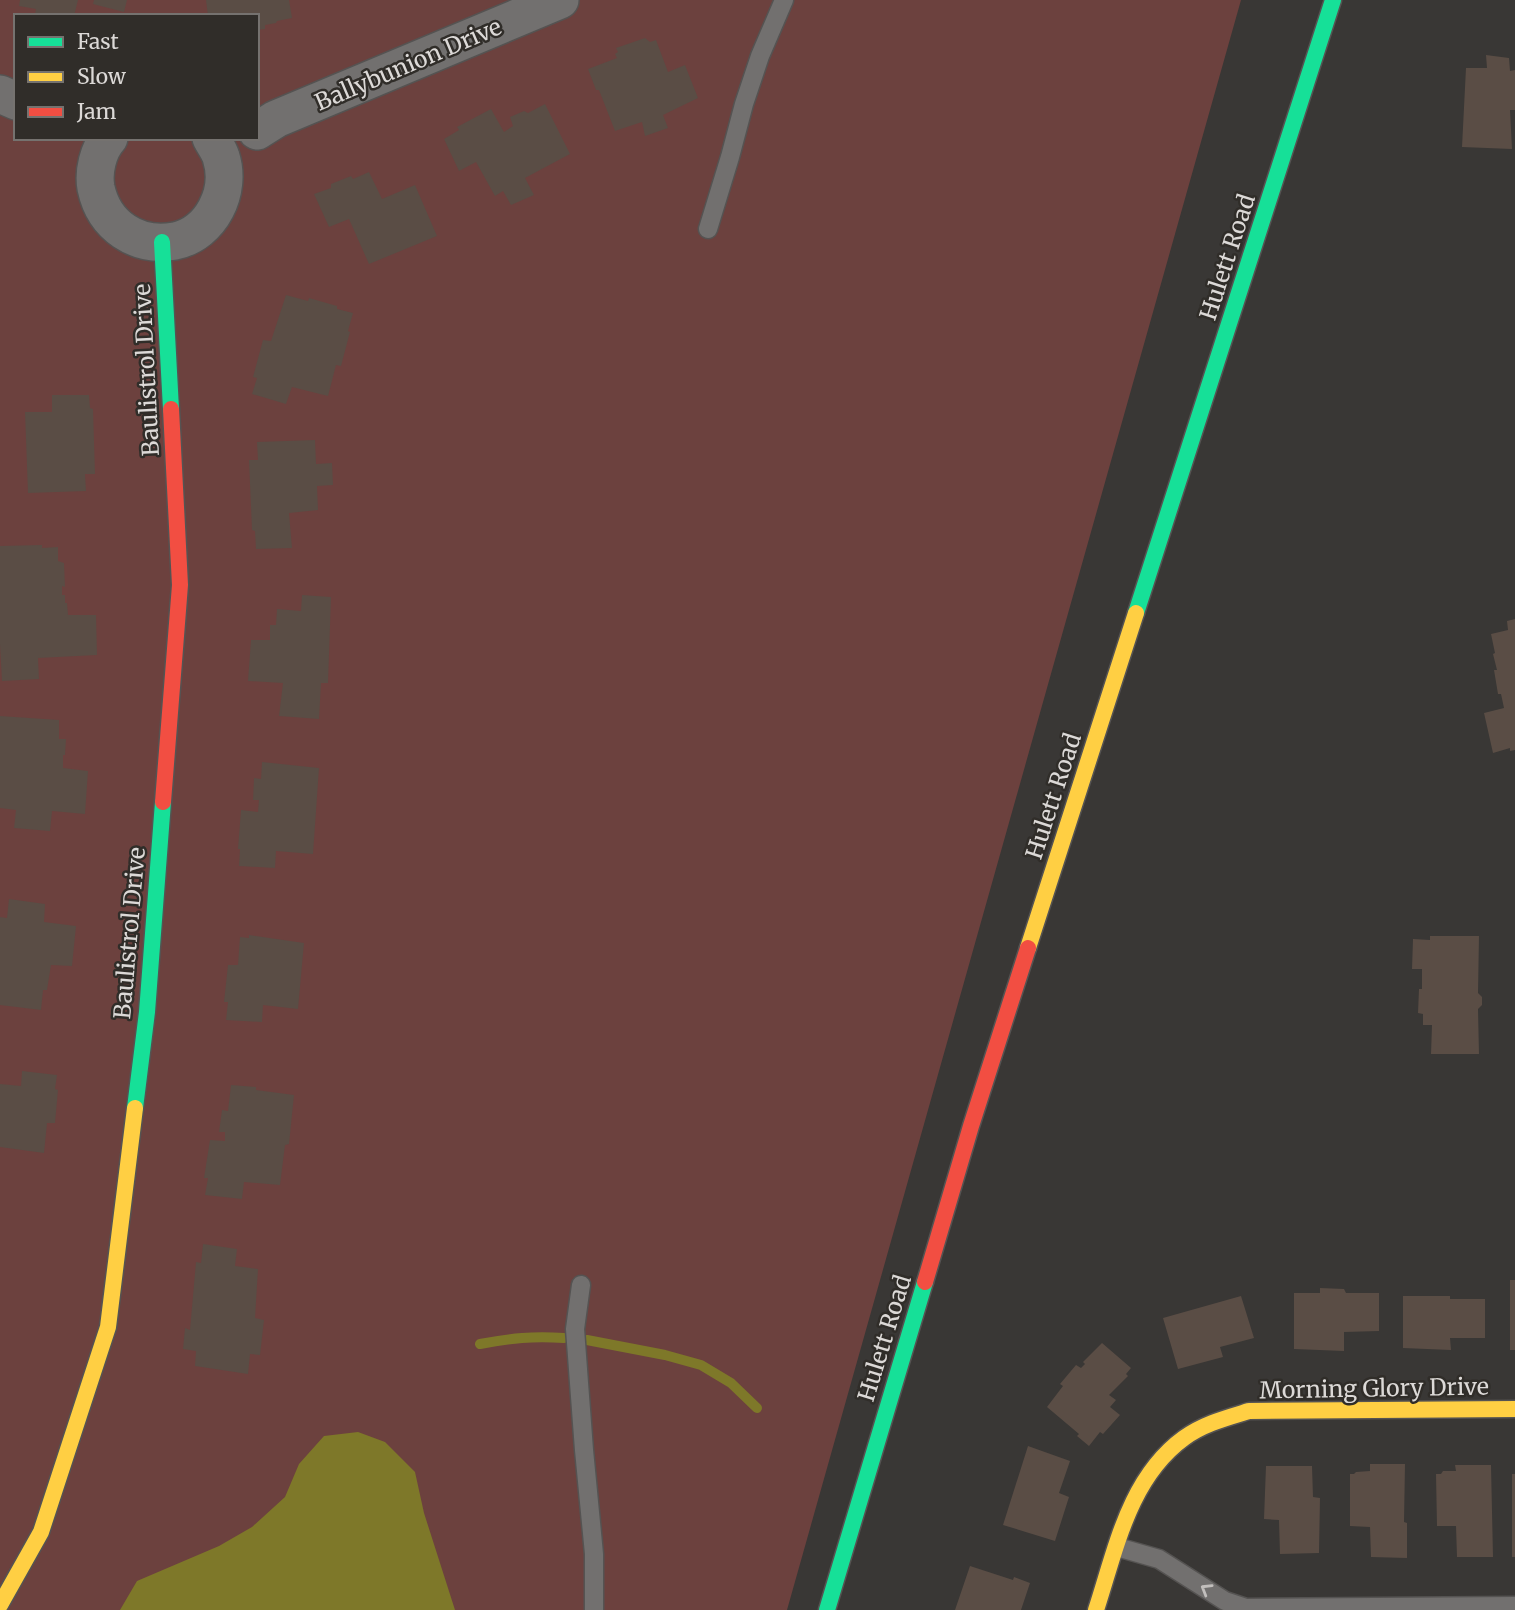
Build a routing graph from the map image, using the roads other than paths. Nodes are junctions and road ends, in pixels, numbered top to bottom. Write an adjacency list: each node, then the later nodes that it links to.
1 (560, 0): 4 (street, Ballybunion Drive)
2 (784, 0): 7 (lane)
3 (1333, 0): 15 (street, Hulett Road)
4 (259, 130)
5 (104, 140): 8 (street)
6 (226, 144): 8 (street)
7 (708, 229)
8 (162, 242): 12 (street, Baulistrol Drive)
9 (581, 1285): 14 (lane)
10 (1515, 1409): 11 (street, Morning Glory Drive)
11 (1117, 1547): 13 (lane, one-way to 11); 16 (street, Morning Glory Drive)
12 (0, 1605)
13 (1515, 1606)
14 (594, 1610)
15 (827, 1610)
16 (1096, 1610)

